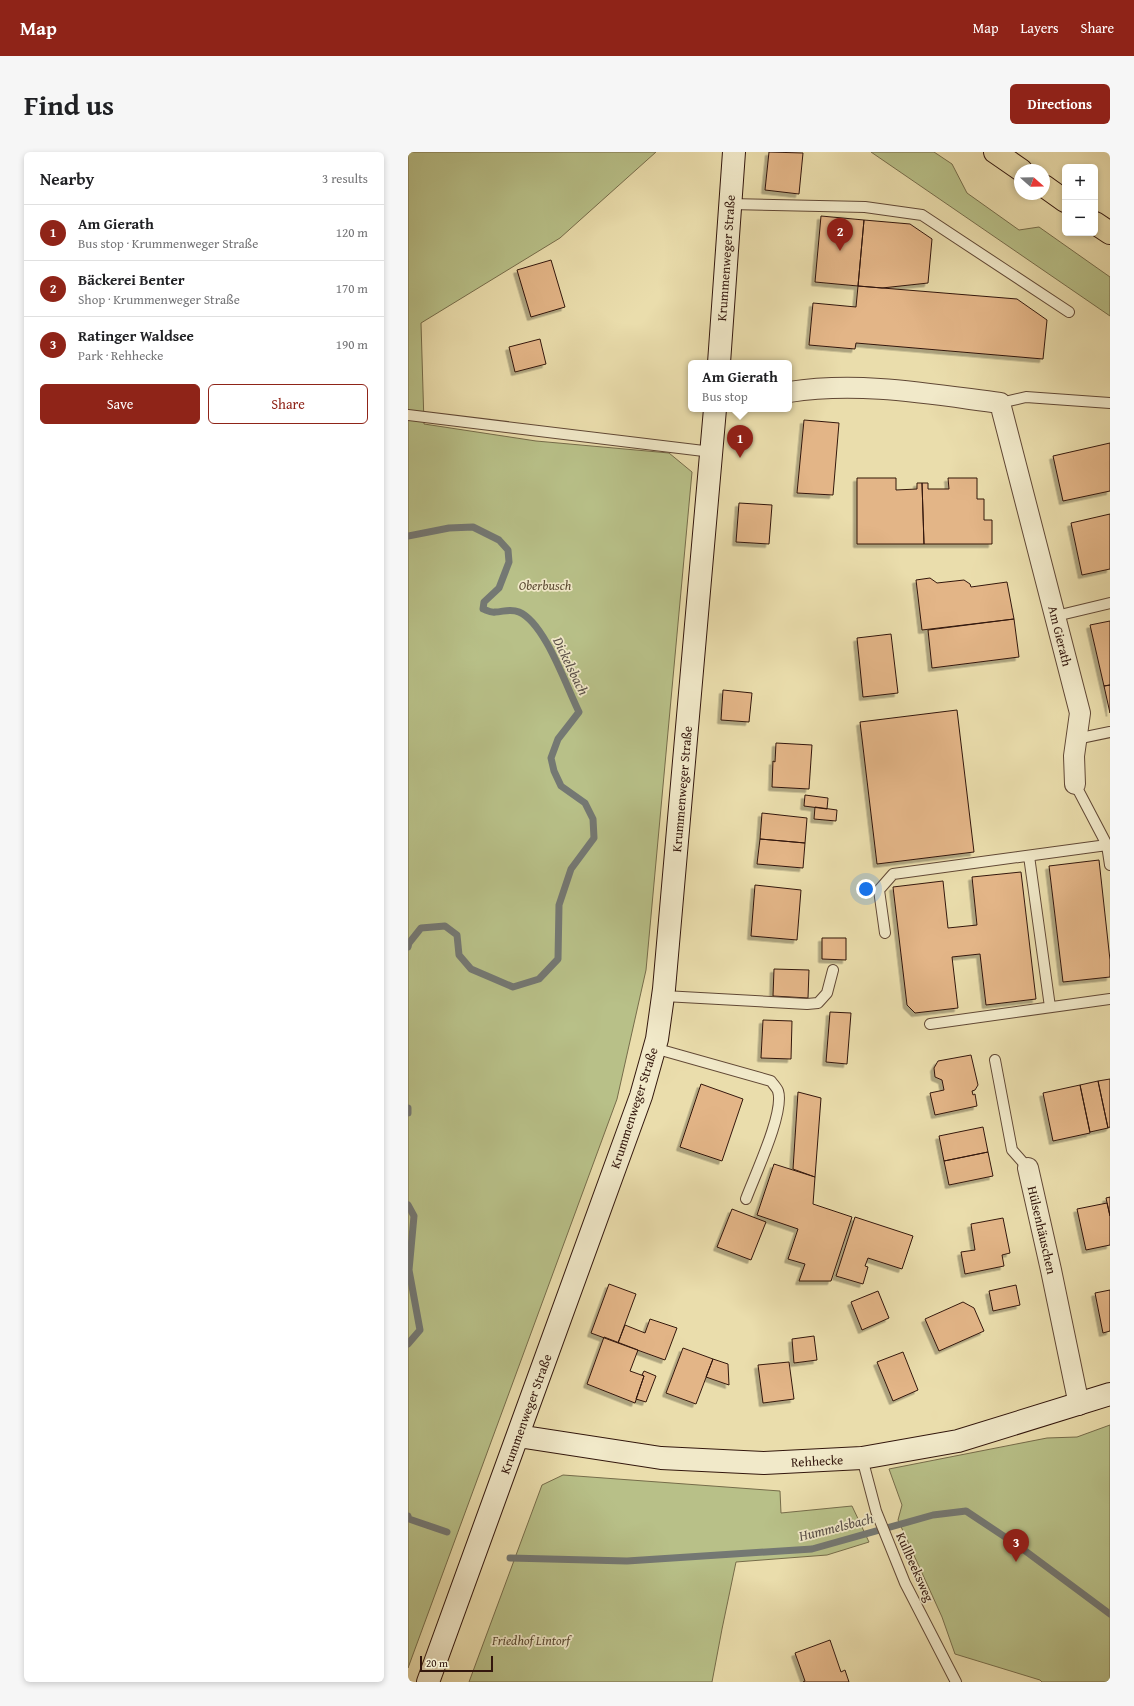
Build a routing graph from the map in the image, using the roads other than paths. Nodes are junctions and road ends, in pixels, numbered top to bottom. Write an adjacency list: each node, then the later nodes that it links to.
1 (734, 152): 6 (main road, Krummenweger Straße)
2 (995, 152): 3 (highway)
3 (1014, 165)
4 (1050, 190): 5 (highway)
5 (1064, 200)
6 (730, 204): 9 (lane); 10 (main road, Krummenweger Straße)
7 (1098, 225): 8 (highway)
8 (1110, 233)
9 (1069, 312)
10 (718, 360)
11 (792, 391): 12 (street)
12 (1000, 403): 13 (lane); 18 (street, Am Gierath)
13 (1110, 403)
14 (715, 412): 16 (main road, Krummenweger Straße)
15 (408, 415): 16 (lane)
16 (712, 452): 27 (main road, Krummenweger Straße)
17 (1110, 603): 18 (lane)
18 (1056, 616): 20 (street, Am Gierath)
19 (1110, 732): 20 (lane)
20 (1076, 739): 21 (street, Am Gierath)
21 (1075, 784): 22 (lane, Am Gierath)
22 (1107, 845): 23 (lane); 24 (lane, Am Gierath)
23 (1029, 856): 25 (lane); 29 (lane)
24 (1110, 865)
25 (885, 933)
26 (833, 970): 27 (lane)
27 (664, 996): 31 (main road, Krummenweger Straße)
28 (1110, 999): 29 (lane)
29 (1050, 1007): 30 (lane)
30 (930, 1024)
31 (654, 1048): 34 (lane); 37 (main road, Krummenweger Straße)
32 (995, 1060): 33 (lane, Hülsenhäuschen)
33 (1028, 1168): 36 (street, Hülsenhäuschen)
34 (746, 1199)
35 (1110, 1394): 36 (main road, Rehhecke)
36 (1079, 1405): 38 (main road, Rehhecke)
37 (518, 1436): 38 (main road, Rehhecke); 39 (main road, Krummenweger Straße)
38 (862, 1458): 40 (lane, Kullbeeksweg)
39 (428, 1682)
40 (956, 1682)

